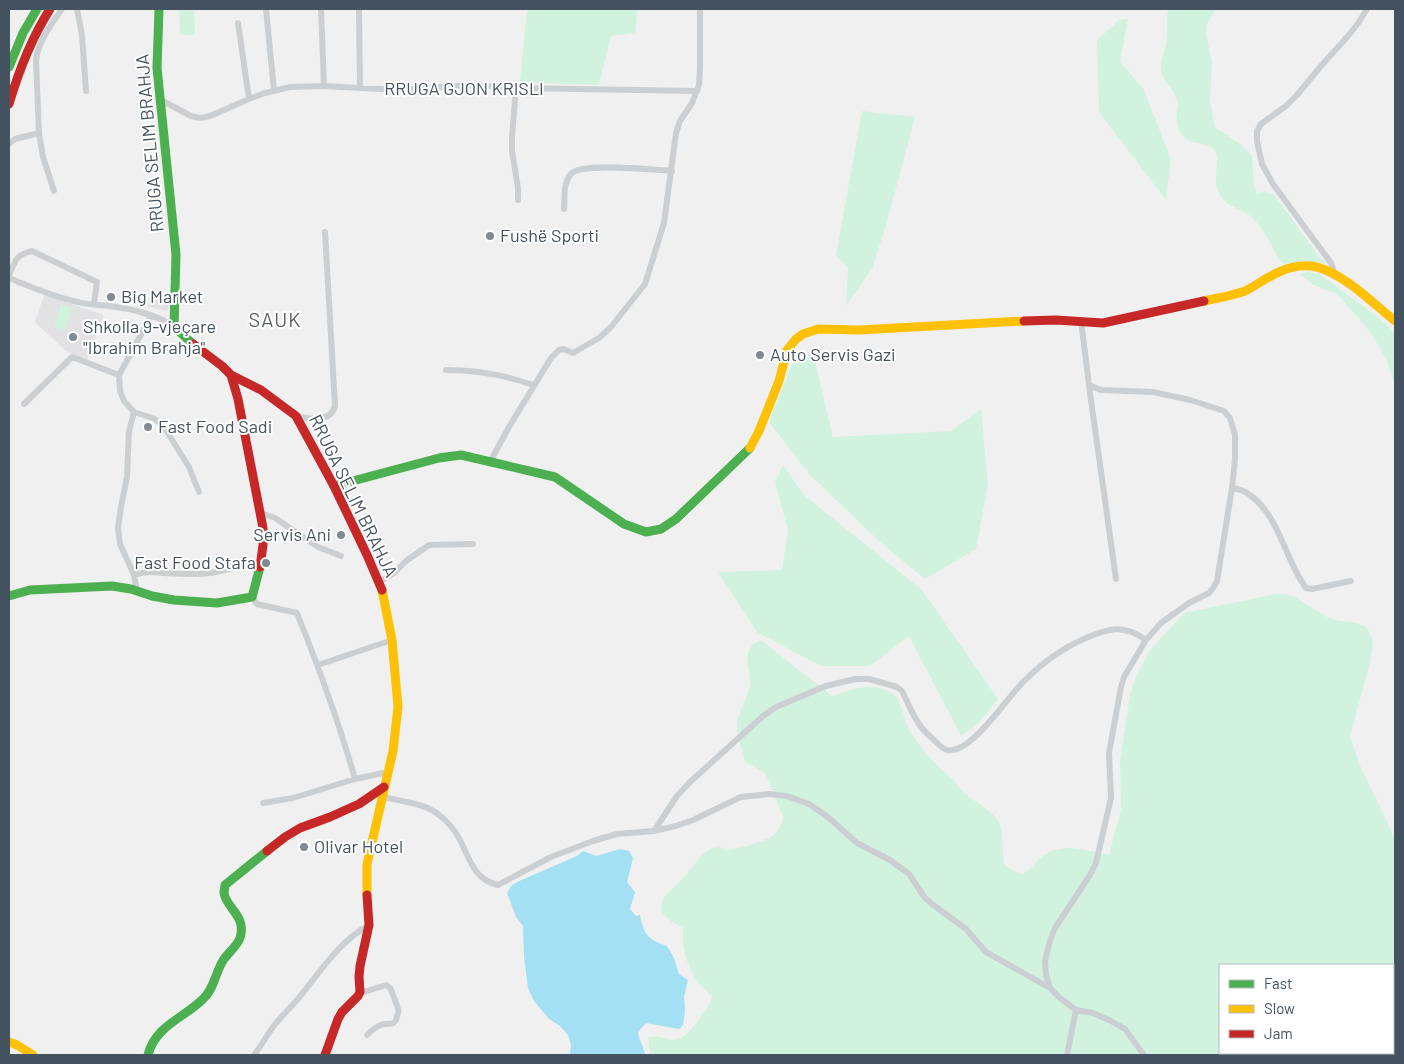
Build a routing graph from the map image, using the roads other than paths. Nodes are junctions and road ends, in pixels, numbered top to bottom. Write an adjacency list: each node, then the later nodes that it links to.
1 (31, 9): 13 (main road)
2 (37, 9): 13 (main road)
3 (50, 9): 23 (main road)
4 (62, 9): 24 (street)
5 (77, 9): 19 (street)
6 (159, 9): 21 (main road, RRUGA SELIM BRAHJA)
7 (266, 9): 18 (street)
8 (321, 9): 15 (street)
9 (359, 9): 16 (street)
10 (700, 9): 20 (street)
11 (1367, 9): 31 (street)
12 (238, 23): 22 (street)
13 (16, 48): 14 (main road)
14 (9, 67)
15 (324, 86): 16 (street, RRUGA GJON KRISLI); 18 (street, RRUGA GJON KRISLI)
16 (360, 88): 17 (street, RRUGA GJON KRISLI)
17 (516, 88): 20 (street, RRUGA GJON KRISLI); 28 (street)
18 (274, 90): 22 (street, RRUGA GJON KRISLI)
19 (86, 91)
20 (696, 91): 26 (street)
21 (159, 98): 22 (street, RRUGA GJON KRISLI); 37 (main road, RRUGA SELIM BRAHJA)
22 (248, 99)
23 (9, 104)
24 (39, 133): 25 (street); 27 (street)
25 (9, 144)
26 (672, 171): 29 (street); 41 (street)
27 (54, 191)
28 (518, 200)
29 (564, 209)
30 (325, 232): 45 (street)
31 (1334, 274): 35 (main road); 36 (main road)
32 (9, 277): 33 (street); 33 (street)
33 (94, 304): 34 (street)
34 (151, 316): 37 (street); 39 (street)
35 (1395, 321)
36 (1081, 322): 42 (street); 46 (main road)
37 (174, 327): 40 (main road, RRUGA SELIM BRAHJA)
38 (446, 370): 41 (street)
39 (119, 375): 43 (street); 44 (street)
40 (231, 375): 45 (main road, RRUGA SELIM BRAHJA); 50 (main road)
41 (533, 385): 46 (street)
42 (1089, 385): 48 (street); 55 (street)
43 (24, 404)
44 (134, 412): 49 (street); 54 (street)
45 (296, 416): 47 (main road, RRUGA SELIM BRAHJA)
46 (490, 462): 47 (main road)
47 (334, 486): 57 (main road, RRUGA SELIM BRAHJA)
48 (1232, 488): 56 (street); 62 (street)
49 (199, 492)
50 (261, 513): 52 (street); 53 (main road)
51 (473, 544): 57 (street)
52 (341, 556)
53 (260, 563): 54 (street); 60 (main road)
54 (134, 575): 58 (street)
55 (1116, 579)
56 (1351, 581)
57 (378, 583): 61 (main road, RRUGA SELIM BRAHJA)
58 (137, 591): 59 (main road); 60 (main road)
59 (9, 596)
60 (252, 597): 63 (street)
61 (392, 640): 63 (street); 64 (main road, RRUGA SELIM BRAHJA)
62 (1146, 640): 68 (street); 70 (street)
63 (318, 665): 65 (street)
64 (388, 772): 65 (street); 66 (main road, RRUGA SELIM BRAHJA)
65 (355, 779): 67 (street)
66 (384, 792): 68 (street); 69 (main road, RRUGA SELIM BRAHJA); 76 (main road)
67 (263, 803)
68 (654, 831): 70 (street)
69 (369, 925): 71 (main road, RRUGA SELIM BRAHJA); 77 (street)
70 (1050, 988): 72 (street)
71 (360, 992): 73 (street); 78 (main road)
72 (1076, 1010): 79 (street); 80 (street)
73 (367, 1035)
74 (9, 1042): 75 (main road)
75 (33, 1055)
76 (148, 1055)
77 (254, 1055)
78 (325, 1055)
79 (1067, 1055)
80 (1144, 1055)

